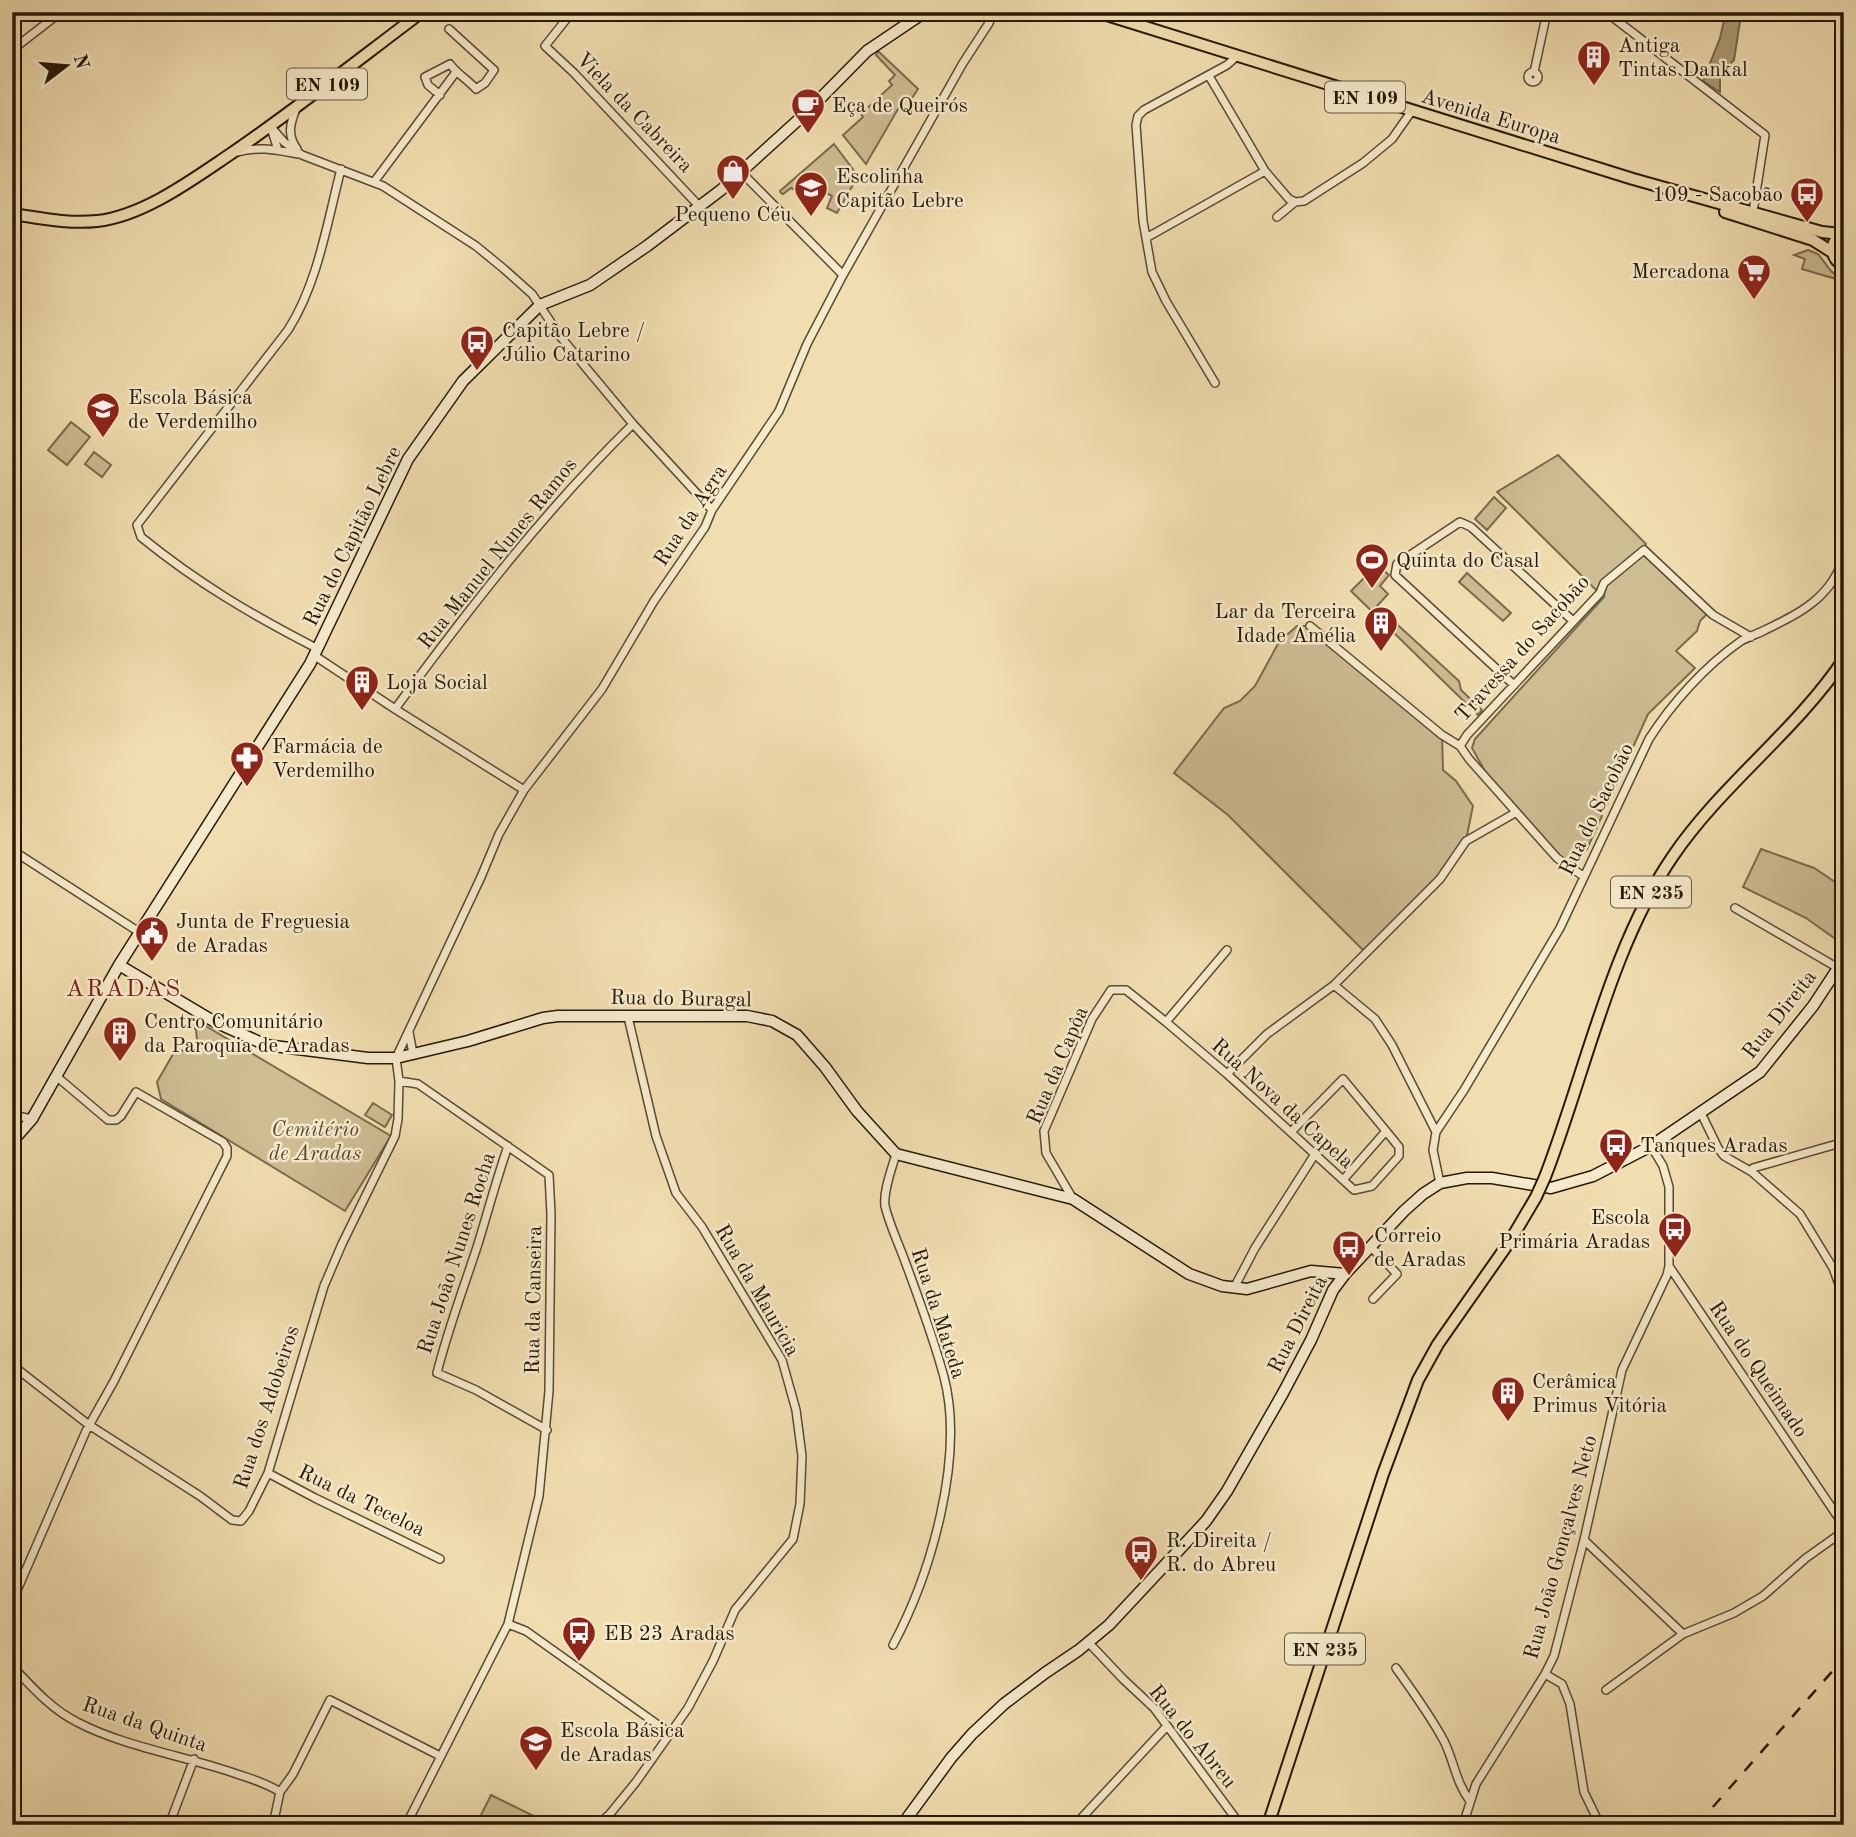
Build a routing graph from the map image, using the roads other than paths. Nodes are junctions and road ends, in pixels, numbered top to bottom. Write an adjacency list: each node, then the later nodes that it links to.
1 (61, 12): 10 (street)
2 (422, 12): 16 (main road, EN 109)
3 (572, 12): 28 (street, Viela da Cabreira)
4 (925, 12): 24 (main road, Rua do Capitão Lebre)
5 (993, 12): 35 (street, Rua da Agra)
6 (1097, 12): 11 (main road, Avenida Europa / EN 109)
7 (1547, 12): 13 (street)
8 (1606, 12): 29 (street)
9 (449, 29): 12 (street)
10 (12, 50)
11 (1236, 57): 14 (street); 17 (main road, Avenida Europa / EN 109)
12 (456, 72): 15 (street); 15 (street)
13 (1534, 72)
14 (1209, 76): 23 (street); 33 (street)
15 (440, 95): 26 (street)
16 (296, 109): 18 (main road, EN 109); 21 (street)
17 (1410, 111): 25 (main road, Avenida Europa / EN 109); 27 (street)
18 (271, 127): 19 (street); 20 (main road, EN 109); 21 (street)
19 (278, 149): 20 (street); 21 (street)
20 (230, 154): 30 (main road, EN 109)
21 (302, 155): 22 (street)
22 (341, 169): 26 (street); 44 (street)
23 (1265, 171): 27 (street); 33 (street)
24 (742, 173): 28 (main road, Rua do Capitão Lebre); 35 (street)
25 (1633, 179): 29 (main road, Avenida Europa / EN 109); 34 (main road, Avenida Europa / EN 109)
26 (374, 182): 36 (street)
27 (1295, 202): 31 (street)
28 (699, 206): 36 (main road, Rua do Capitão Lebre)
29 (1753, 212): 32 (main road, Avenida Europa / EN 109)
30 (12, 214)
31 (1277, 217)
32 (1843, 233): 34 (main road, Avenida Europa / EN 109)
33 (1146, 238): 37 (street)
34 (1839, 263)
35 (843, 275): 39 (street, Rua da Agra)
36 (540, 305): 38 (street); 44 (main road, Rua do Capitão Lebre)
37 (1215, 383)
38 (633, 424): 39 (street); 47 (street, Rua Manuel Nunes Ramos)
39 (712, 510): 49 (street, Rua da Agra)
40 (1844, 555): 43 (street, Rua do Sacobão)
41 (1573, 621): 43 (street, Travessa do Sacobão); 46 (street, Travessa do Sacobão); 46 (street)
42 (1310, 626): 48 (street)
43 (1751, 636): 52 (street, Rua do Sacobão)
44 (317, 652): 47 (street); 54 (main road, Rua do Capitão Lebre)
45 (1844, 659): 119 (main road, EN 235, bridge)
46 (1514, 685): 48 (street, Travessa do Sacobão)
47 (395, 709): 49 (street)
48 (1460, 746): 50 (street, Travessa do Sacobão)
49 (524, 790): 62 (street, Rua da Agra)
50 (1516, 813): 52 (street, Travessa do Sacobão); 58 (street)
51 (12, 850): 54 (street)
52 (1583, 876): 73 (street, Rua do Sacobão)
53 (1735, 908): 56 (street)
54 (139, 932): 57 (main road, Rua do Capitão Lebre)
55 (1227, 950): 61 (street)
56 (1841, 964): 68 (main road, Rua Direita)
57 (119, 965): 64 (main road, Rua do Buragal); 66 (main road, Rua do Capitão Lebre)
58 (1334, 985): 65 (street); 73 (street)
59 (1119, 988): 61 (street, Rua Nova da Capela); 83 (street, Rua da Capôa)
60 (628, 1017): 63 (main road, Rua do Buragal); 78 (main road, Rua do Buragal); 107 (street, Rua da Mauricia)
61 (1166, 1022): 65 (street, Rua Nova da Capela)
62 (409, 1032): 63 (street); 64 (street, Rua da Agra)
63 (413, 1054): 64 (main road, Rua do Buragal)
64 (396, 1058): 67 (street)
65 (1227, 1074): 72 (street, Rua Nova da Capela)
66 (56, 1076): 70 (main road, Rua do Capitão Lebre); 91 (street)
67 (399, 1081): 76 (street, Rua da Canseira); 93 (street, Rua dos Adobeiros)
68 (1701, 1113): 77 (main road, Rua Direita); 80 (street)
69 (12, 1115): 70 (street)
70 (32, 1119): 74 (main road, Rua do Capitão Lebre)
71 (1385, 1131): 72 (street); 81 (street); 81 (street, Rua Nova da Capela)
72 (1290, 1132): 79 (street, Rua Nova da Capela)
73 (1436, 1132): 82 (street)
74 (12, 1142)
75 (1844, 1142): 80 (street)
76 (509, 1146): 92 (street, Rua da Canseira); 92 (street, Rua João Nunes Rocha)
77 (1651, 1146): 82 (main road, Rua Direita); 85 (street, Rua João Gonçalves Neto)
78 (896, 1154): 83 (main road); 101 (street, Rua da Mateda)
79 (1315, 1154): 81 (street, Rua Nova da Capela); 87 (street)
80 (1752, 1172): 88 (street)
81 (1343, 1180)
82 (1440, 1183): 84 (main road, Rua Direita)
83 (1073, 1199): 87 (main road)
84 (1371, 1247): 86 (main road, Rua Direita); 89 (street)
85 (1669, 1266): 94 (street, Rua do Queimado); 95 (street, Rua João Gonçalves Neto)
86 (1345, 1274): 87 (main road); 100 (main road, Rua Direita)
87 (1234, 1287)
88 (1844, 1298)
89 (1373, 1299)
90 (12, 1364): 91 (street, Rua dos Adobeiros)
91 (89, 1425): 93 (street, Rua dos Adobeiros); 97 (street)
92 (547, 1430): 98 (street, Rua da Canseira)
93 (268, 1473): 96 (street, Rua da Teceloa)
94 (1844, 1528): 99 (street, Rua do Queimado)
95 (1584, 1541): 99 (street); 104 (street, Rua João Gonçalves Neto)
96 (440, 1559)
97 (12, 1602)
98 (508, 1624): 107 (street); 108 (street, Rua da Canseira)
99 (1683, 1634): 105 (street, Rua do Queimado)
100 (1088, 1642): 106 (street, Rua do Abreu); 117 (main road, Rua Direita)
101 (893, 1645)
102 (12, 1666): 109 (street, Rua da Quinta)
103 (1396, 1668): 111 (street)
104 (1545, 1674): 111 (street, Rua João Gonçalves Neto); 121 (street)
105 (1606, 1690)
106 (1167, 1726): 112 (street, Rua do Abreu); 118 (street)
107 (671, 1734): 116 (street, Rua da Mauricia)
108 (440, 1756): 110 (street); 115 (street, Rua da Canseira)
109 (194, 1759): 110 (street, Rua da Quinta); 113 (street)
110 (280, 1792): 114 (street)
111 (1470, 1801): 120 (street, Rua João Gonçalves Neto)
112 (1238, 1824)
113 (169, 1825)
114 (273, 1825)
115 (406, 1825)
116 (597, 1825)
117 (902, 1825)
118 (1075, 1825)
119 (1268, 1825)
120 (1463, 1825)
121 (1600, 1825)

